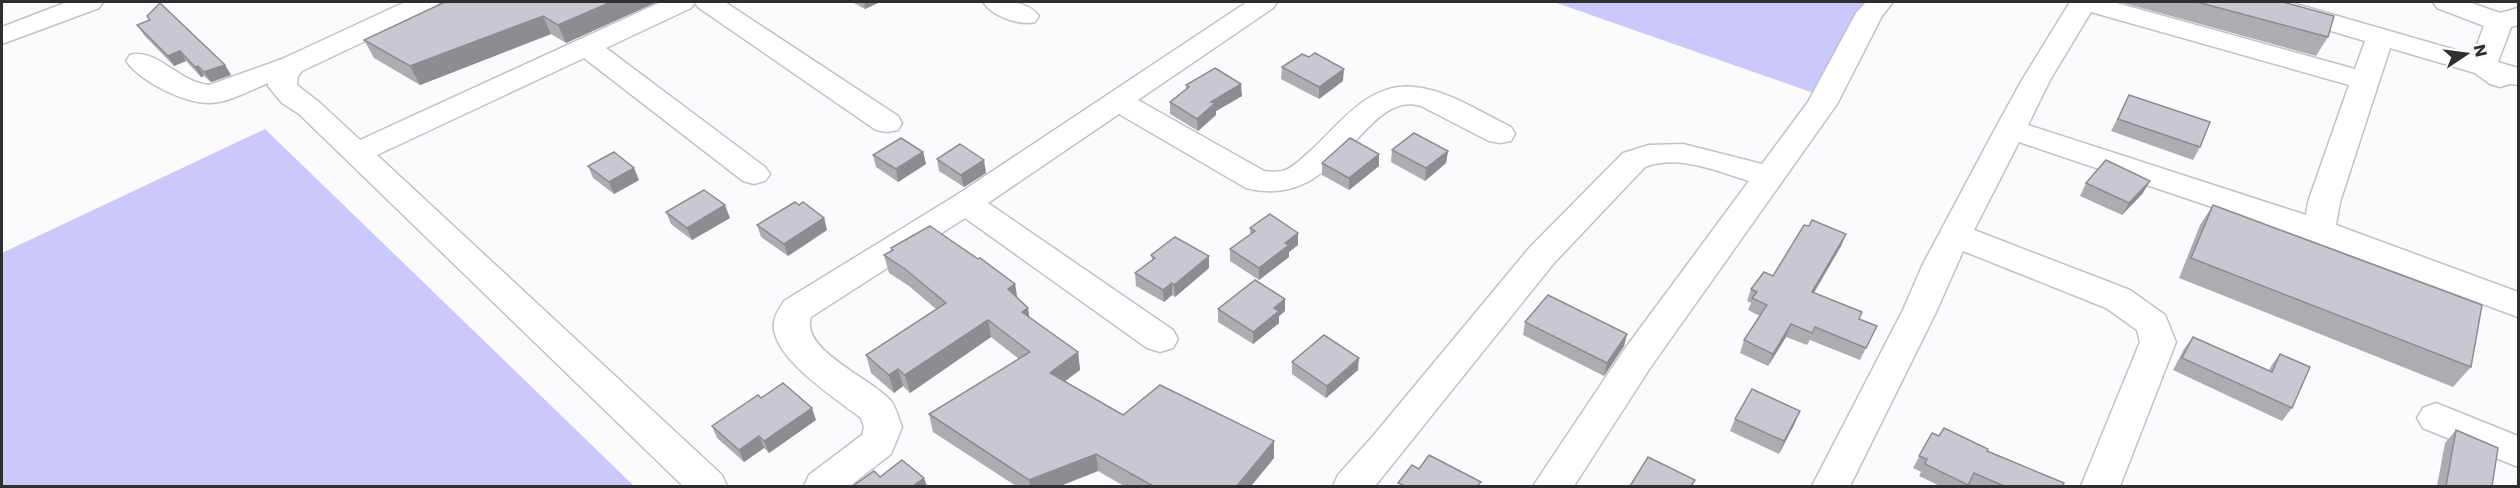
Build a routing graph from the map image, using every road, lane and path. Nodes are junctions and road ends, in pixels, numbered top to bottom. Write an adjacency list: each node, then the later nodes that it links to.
1 (90, 2): 13 (street)
2 (426, 2): 17 (street)
3 (682, 2): 15 (street)
4 (708, 2): 23 (street)
5 (996, 2): 11 (street)
6 (1264, 2): 22 (street)
7 (1880, 2): 28 (street)
8 (2084, 2): 20 (street); 24 (street)
9 (2262, 2): 14 (street)
10 (2446, 2): 12 (street)
11 (1026, 16)
12 (2509, 19): 18 (street)
13 (2, 36)
14 (2380, 36): 18 (street); 20 (street)
15 (587, 47): 26 (street); 27 (street)
16 (140, 61): 17 (street)
17 (292, 65): 26 (street)
18 (2483, 66): 19 (street); 21 (street)
19 (2518, 77)
20 (2365, 81): 30 (street)
21 (2518, 90)
22 (1118, 100): 25 (street); 29 (street)
23 (887, 123)
24 (2010, 129): 30 (street); 31 (street)
25 (1500, 134)
26 (357, 153): 36 (street)
27 (754, 174)
28 (1769, 177): 38 (street); 39 (street)
29 (966, 203): 33 (street); 37 (street)
30 (2319, 231): 32 (street)
31 (1955, 236): 40 (street); 41 (street)
32 (2518, 304)
33 (1160, 339)
34 (2436, 418): 35 (street)
35 (2518, 452)
36 (708, 486)
37 (823, 486)
38 (1352, 486)
39 (1553, 486)
40 (1831, 486)
41 (2101, 486)

